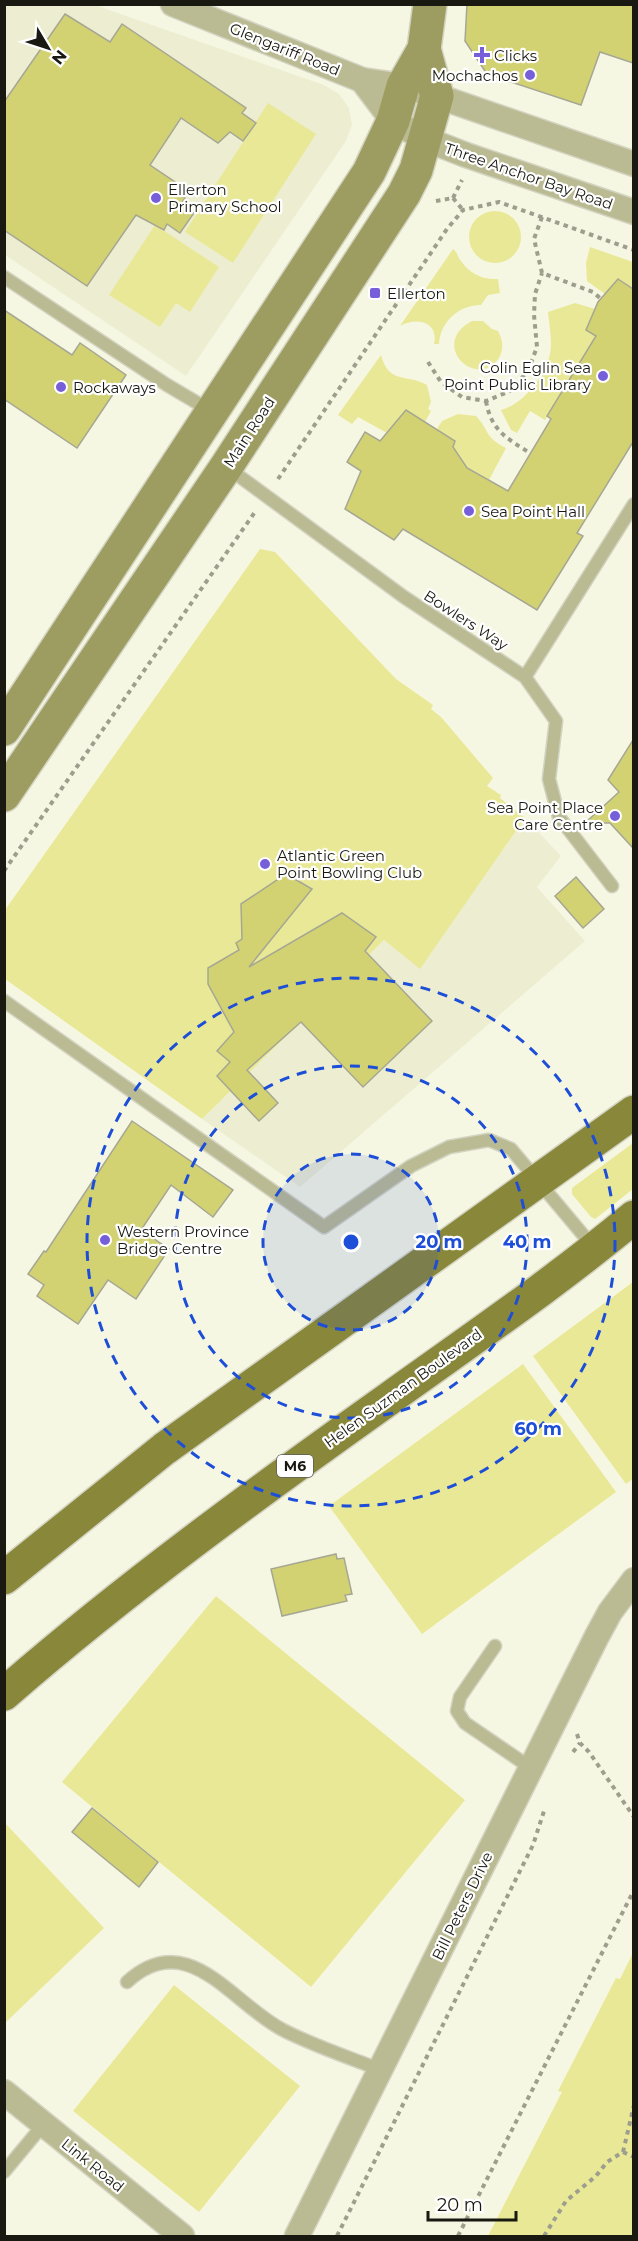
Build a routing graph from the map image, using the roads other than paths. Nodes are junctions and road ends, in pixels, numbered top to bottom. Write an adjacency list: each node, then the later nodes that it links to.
1 (173, 4): 4 (street, Glengariff Road)
2 (430, 4): 3 (main road)
3 (424, 49): 5 (main road); 6 (main road)
4 (362, 80): 5 (street, Glengariff Road); 7 (street)
5 (403, 86): 6 (street, Glengariff Road); 7 (main road)
6 (437, 96): 8 (main road, Main Road); 9 (street)
7 (393, 122): 8 (street, Three Anchor Bay Road); 12 (main road)
8 (425, 139): 10 (street, Three Anchor Bay Road); 13 (main road, Main Road)
9 (633, 164)
10 (633, 212)
11 (4, 277): 12 (lane)
12 (213, 412): 16 (main road)
13 (226, 467): 15 (lane, Bowlers Way); 17 (main road, Main Road)
14 (633, 504): 15 (lane)
15 (525, 677): 19 (lane)
16 (8, 716): 17 (street)
17 (46, 734): 18 (main road, Main Road)
18 (4, 795)
19 (612, 886)
20 (4, 1001): 22 (lane)
21 (633, 1112): 22 (main road)
22 (538, 1181): 24 (lane); 25 (main road)
23 (633, 1216): 24 (main road, Helen Suzman Boulevard / M6)
24 (595, 1249): 28 (main road, Helen Suzman Boulevard / M6)
25 (4, 1578)
26 (633, 1580): 31 (street, Bill Peters Drive)
27 (495, 1646): 31 (lane)
28 (47, 1656): 29 (main road, Helen Suzman Boulevard / M6); 30 (main road)
29 (4, 1694)
30 (4, 1714)
31 (531, 1768): 33 (street, Bill Peters Drive)
32 (127, 1982): 33 (lane)
33 (381, 2070): 38 (street, Bill Peters Drive)
34 (4, 2092): 35 (street, Link Road)
35 (43, 2124): 36 (lane); 37 (street, Link Road)
36 (4, 2172)
37 (182, 2236)
38 (297, 2236)

